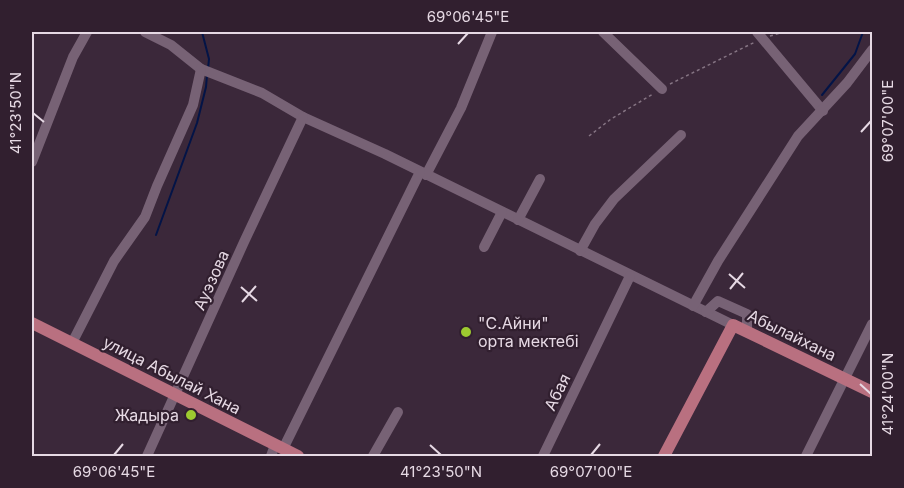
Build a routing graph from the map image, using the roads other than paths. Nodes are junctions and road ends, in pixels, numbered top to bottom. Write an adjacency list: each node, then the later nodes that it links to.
1 (87, 32): 12 (street)
2 (146, 32): 7 (street)
3 (492, 32): 13 (street)
4 (603, 32): 8 (street)
5 (760, 35): 9 (street)
6 (873, 50): 9 (street)
7 (201, 69): 10 (street); 26 (street)
8 (662, 89)
9 (822, 111): 20 (street)
10 (303, 117): 13 (street); 29 (street, Ауэзова)
11 (681, 135): 18 (street)
12 (32, 162)
13 (423, 173): 15 (street); 31 (street)
14 (540, 179): 16 (street)
15 (502, 212): 16 (street); 17 (street)
16 (518, 220): 18 (street)
17 (484, 247)
18 (580, 251): 19 (street)
19 (630, 276): 20 (street); 35 (street, Абая)
20 (693, 306): 21 (street)
21 (706, 312): 24 (street); 25 (street)
22 (32, 323): 26 (main road, улица Абылай Хана)
23 (873, 324): 27 (street)
24 (733, 325): 25 (main road, Абылайхана); 36 (main road, Абылайхана)
25 (747, 331): 27 (main road, Абылайхана)
26 (72, 343): 29 (main road, улица Абылай Хана)
27 (846, 379): 28 (main road, Абылайхана); 37 (street)
28 (873, 392)
29 (176, 395): 31 (main road, улица Абылай Хана); 32 (street, Ауэзова)
30 (398, 412): 34 (street)
31 (277, 450): 33 (main road, улица Абылай Хана)
32 (147, 456)
33 (298, 456)
34 (373, 456)
35 (543, 456)
36 (664, 456)
37 (806, 456)

